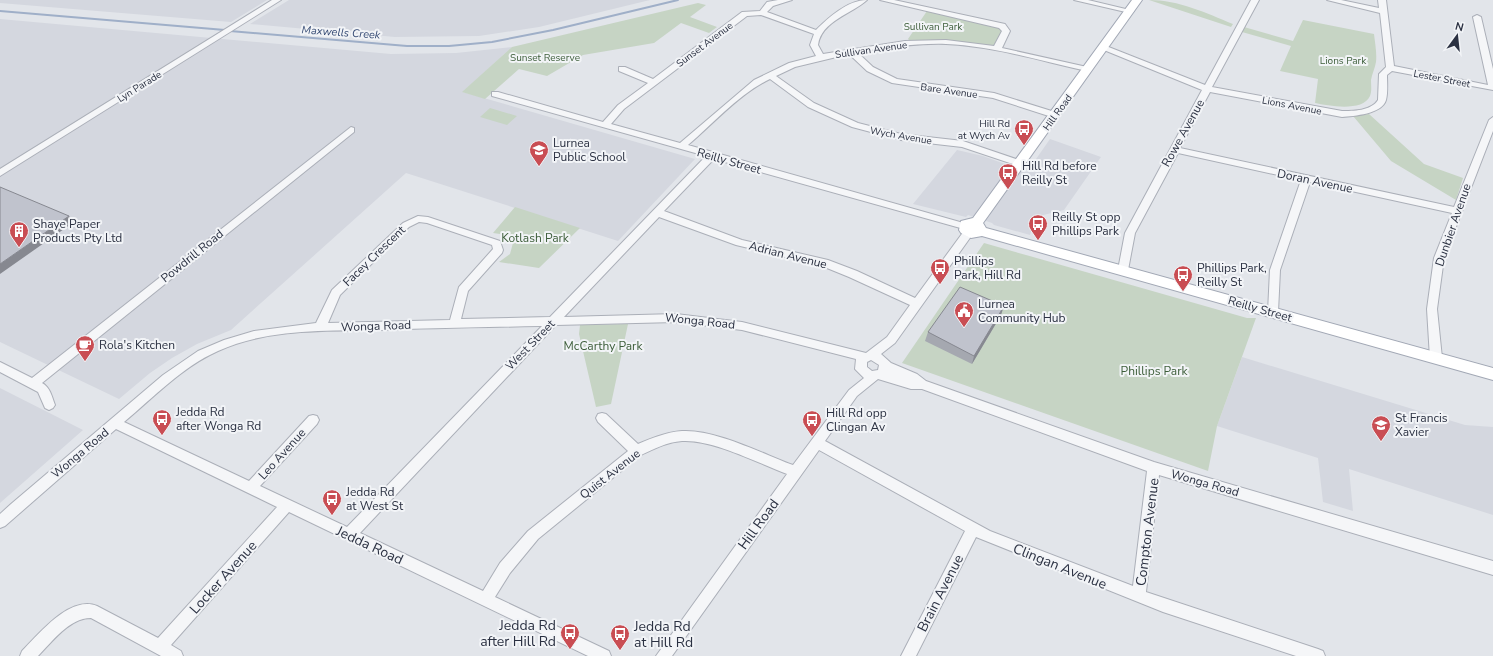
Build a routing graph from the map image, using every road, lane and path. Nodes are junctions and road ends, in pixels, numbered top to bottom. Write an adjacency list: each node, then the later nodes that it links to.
1 (277, 0): 35 (street, Lyn Parade)
2 (788, 0): 12 (street)
3 (863, 0): 14 (street)
4 (884, 0): 16 (street)
5 (1078, 0): 10 (street)
6 (1137, 0): 10 (main road, Hill Road)
7 (1255, 0): 25 (street, Rowe Avenue)
8 (1331, 0): 11 (street)
9 (1382, 0): 11 (street)
10 (1130, 10): 15 (main road, Hill Road)
11 (1382, 11): 19 (street)
12 (762, 13): 14 (street, Sunset Avenue); 23 (street, Sunset Avenue)
13 (1477, 17): 24 (street)
14 (818, 33): 18 (street)
15 (1103, 48): 21 (main road, Hill Road); 25 (street, Lions Avenue)
16 (998, 49): 17 (street, Sullivan Avenue); 21 (street, Sullivan Avenue)
17 (851, 51): 18 (street, Sullivan Avenue); 27 (street, Bare Avenue)
18 (820, 57): 22 (street, Sullivan Avenue)
19 (1390, 68): 24 (street, Lester Street); 25 (street, Lions Avenue)
20 (622, 69): 23 (street)
21 (1087, 69): 27 (main road, Hill Road)
22 (770, 75): 31 (street, Sullivan Avenue); 34 (street, Wych Avenue)
23 (654, 82): 29 (street, Sunset Avenue)
24 (1493, 88)
25 (1207, 89): 32 (street, Rowe Avenue)
26 (495, 94): 29 (street, Reilly Street)
27 (1055, 114): 34 (main road, Hill Road)
28 (1493, 120): 37 (street, Dunbier Avenue)
29 (605, 125): 31 (street, Reilly Street)
30 (351, 130): 50 (street, Powdrill Road)
31 (681, 147): 33 (street, Reilly Street)
32 (1174, 149): 36 (street, Doran Avenue); 40 (street, Rowe Avenue)
33 (711, 156): 38 (street, West Street); 39 (street, Reilly Street)
34 (1019, 164): 39 (main road, Hill Road)
35 (0, 172)
36 (1306, 179): 37 (street, Doran Avenue); 42 (street)
37 (1456, 211): 46 (street, Dunbier Avenue)
38 (656, 212): 41 (street, Adrian Avenue); 43 (street, West Street)
39 (972, 228): 40 (main road, Reilly Street); 41 (street, Hill Road)
40 (1123, 270): 42 (main road, Reilly Street)
41 (918, 304): 47 (street, Hill Road)
42 (1273, 312): 46 (main road, Reilly Street)
43 (553, 320): 44 (street, Wonga Road); 47 (street, Wonga Road); 63 (street, West Street)
44 (454, 324): 45 (street, Wonga Road); 45 (street, Facey Crescent)
45 (320, 328): 54 (street, Wonga Road)
46 (1436, 358): 49 (main road, Reilly Street)
47 (873, 366): 55 (street, Hill Road); 57 (street, Wonga Road)
48 (0, 367): 50 (street)
49 (1493, 374)
50 (34, 383): 51 (street)
51 (49, 405)
52 (602, 418): 56 (street)
53 (313, 420): 59 (street, Leo Avenue)
54 (114, 423): 59 (street, Jedda Road); 61 (street, Wonga Road)
55 (817, 443): 58 (street, Hill Road); 62 (street, Clingan Avenue)
56 (638, 451): 58 (street, Quist Avenue); 66 (street, Quist Avenue)
57 (1154, 468): 64 (street, Wonga Road); 65 (street, Compton Avenue)
58 (796, 472): 71 (street, Hill Road)
59 (250, 489): 60 (street, Jedda Road)
60 (286, 506): 63 (street, Jedda Road); 67 (street, Locker Avenue)
61 (0, 522)
62 (973, 530): 65 (street, Clingan Avenue); 72 (street, Brain Avenue)
63 (349, 535): 66 (street, Jedda Road)
64 (1493, 568)
65 (1139, 596): 73 (street, Clingan Avenue)
66 (486, 600): 70 (street, Jedda Road)
67 (160, 647): 68 (street); 69 (street)
68 (27, 656)
69 (176, 656)
70 (604, 656)
71 (663, 656)
72 (908, 656)
73 (1318, 656)

